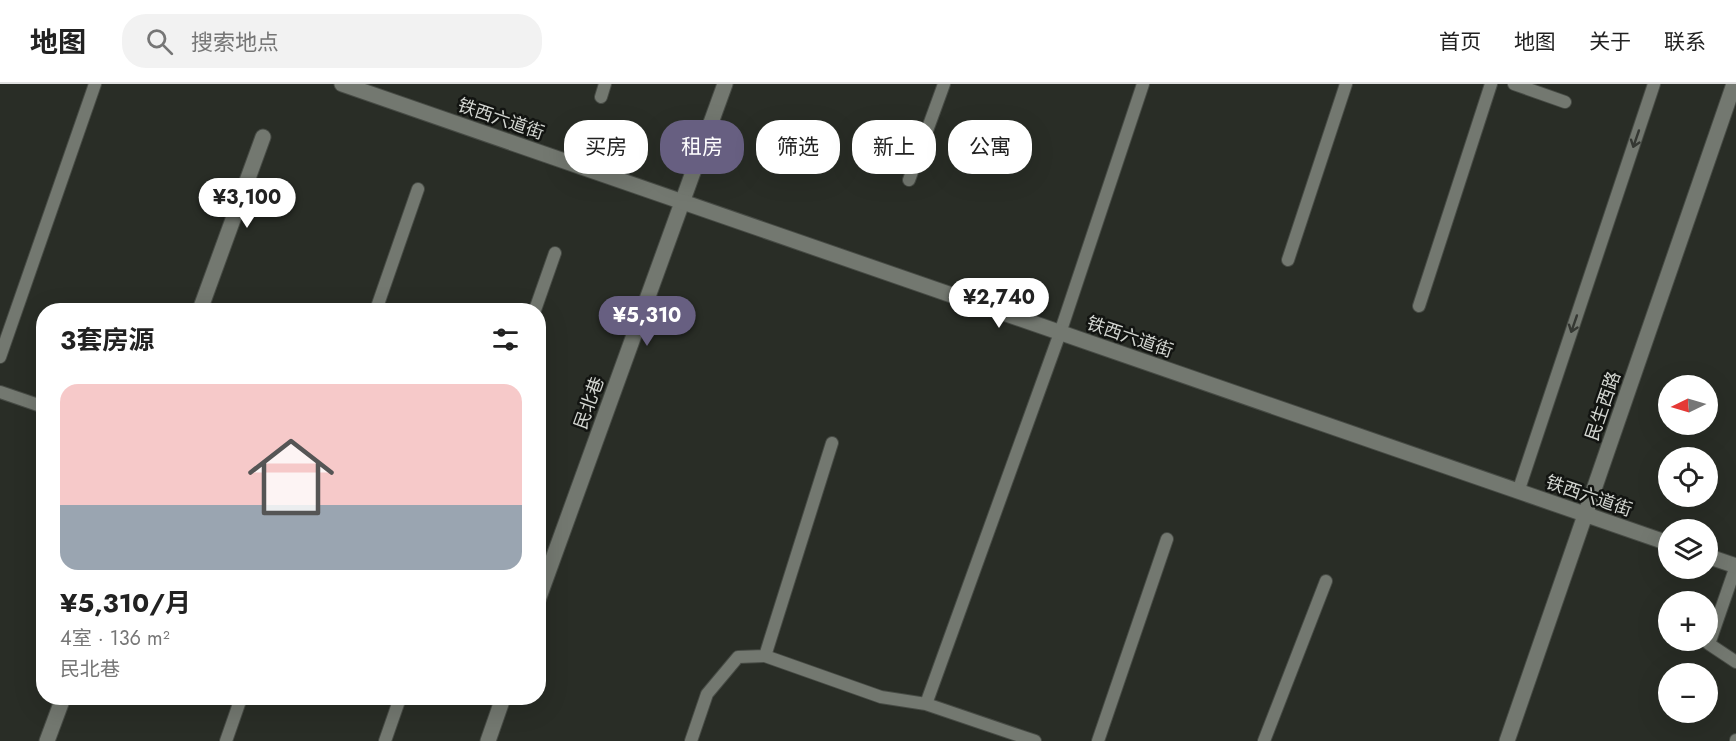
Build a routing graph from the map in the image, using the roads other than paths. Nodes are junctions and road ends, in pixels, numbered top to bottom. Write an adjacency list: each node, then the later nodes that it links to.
1 (95, 84): 25 (lane)
2 (342, 84): 17 (main road, 铁西六道街)
3 (605, 84): 12 (lane)
4 (725, 84): 17 (main road, 民北巷)
5 (944, 84): 15 (lane)
6 (1143, 84): 24 (lane)
7 (1346, 84): 19 (lane)
8 (1491, 84): 23 (lane)
9 (1514, 84): 13 (lane)
10 (1654, 84): 29 (lane, one-way to 29)
11 (1734, 84): 30 (main road, 民生西路)
12 (601, 97)
13 (1565, 102)
14 (263, 137): 20 (main road)
15 (909, 180)
16 (418, 189): 21 (lane)
17 (682, 202): 24 (main road, 铁西六道街); 35 (main road, 民北巷)
18 (555, 253): 22 (lane)
19 (1288, 260)
20 (203, 303)
21 (378, 303)
22 (537, 303)
23 (1419, 306)
24 (1060, 333): 29 (main road, 铁西六道街); 39 (lane)
25 (0, 357)
26 (0, 392): 27 (lane)
27 (36, 404)
28 (832, 443): 37 (lane)
29 (1518, 492): 30 (main road, 铁西六道街)
30 (1586, 515): 32 (main road, 铁西六道街); 52 (main road, 民生西路)
31 (1167, 539): 50 (lane)
32 (1658, 540)
33 (1718, 560): 34 (main road)
34 (1736, 566): 38 (lane)
35 (546, 578)
36 (1326, 581): 51 (lane)
37 (765, 656): 39 (lane); 48 (lane)
38 (1736, 662)
39 (926, 704): 49 (lane)
40 (60, 705): 44 (main road)
41 (239, 705): 45 (lane)
42 (398, 705): 46 (lane)
43 (501, 705): 47 (main road)
44 (47, 741)
45 (226, 741)
46 (385, 741)
47 (488, 741)
48 (691, 741)
49 (1035, 741)
50 (1098, 741)
51 (1264, 741)
52 (1507, 741)

